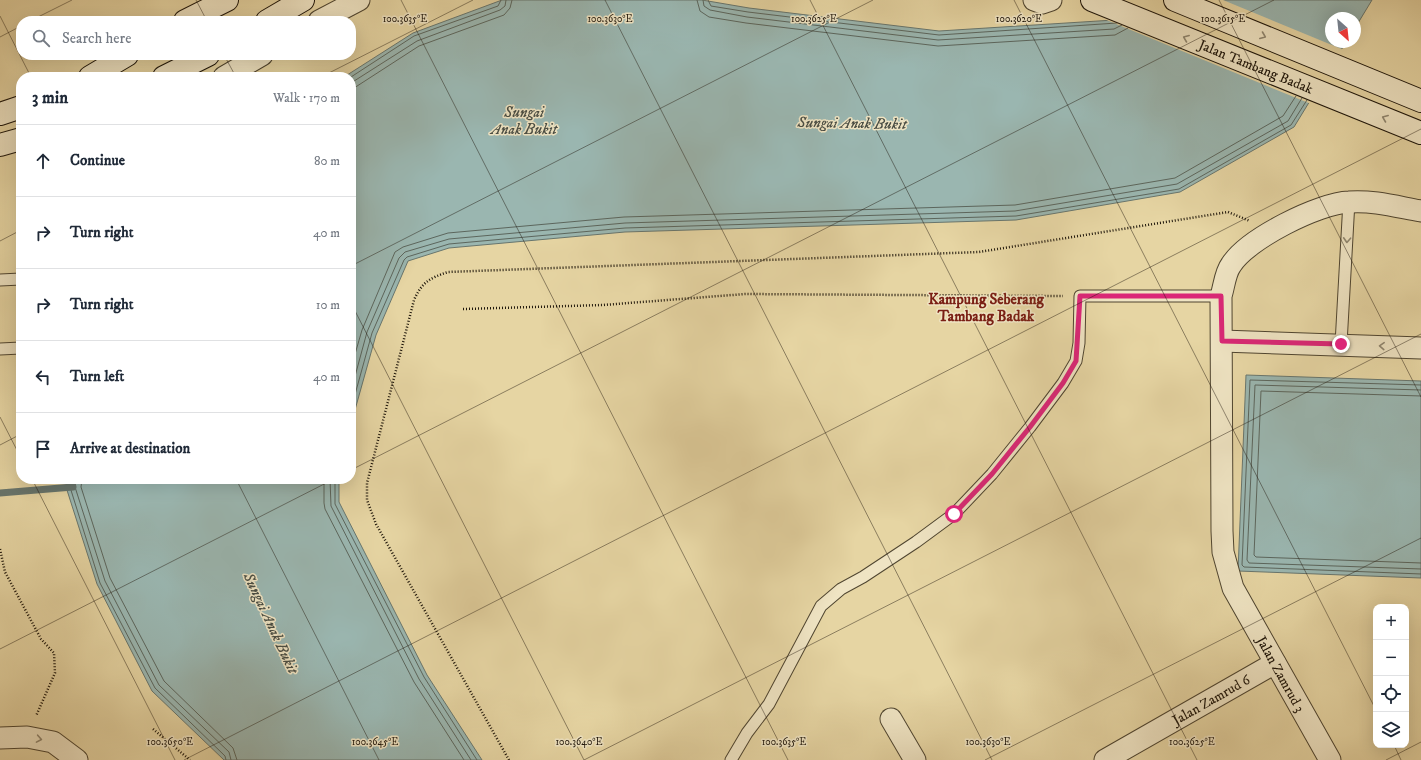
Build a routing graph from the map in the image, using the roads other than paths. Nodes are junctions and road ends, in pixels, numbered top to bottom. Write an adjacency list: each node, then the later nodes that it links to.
1 (227, 0): 8 (main road)
2 (303, 0): 9 (main road)
3 (359, 0): 10 (street)
4 (1034, 0): 5 (street)
5 (1051, 0)
6 (1092, 0): 20 (main road, Jalan Tambang Badak, one-way to 6)
7 (1175, 0): 17 (main road, one-way to 17)
8 (190, 15)
9 (276, 16)
10 (329, 16)
11 (119, 60): 14 (main road)
12 (198, 60): 15 (main road)
13 (253, 60): 16 (street)
14 (98, 72)
15 (174, 72)
16 (233, 72)
17 (1421, 101)
18 (16, 109): 19 (main road)
19 (0, 114)
20 (1421, 133)
21 (1349, 202): 22 (street, Jalan Zamrud 3); 25 (street, Jalan Zamrud 3); 27 (lane, one-way to 27)
22 (1421, 211)
23 (16, 279): 24 (lane)
24 (0, 280)
25 (1221, 296): 26 (street, Jalan Zamrud 3); 35 (lane)
26 (1222, 341): 27 (street); 31 (street, Jalan Zamrud 3)
27 (1341, 344): 29 (street, one-way to 27)
28 (16, 348): 30 (lane)
29 (1421, 348)
30 (0, 349)
31 (1275, 663): 37 (street, Jalan Zamrud 6); 38 (street, Jalan Zamrud 3)
32 (891, 719): 36 (street)
33 (0, 738): 34 (street, one-way to 34)
34 (77, 760)
35 (730, 760)
36 (914, 760)
37 (1105, 760)
38 (1330, 760)

